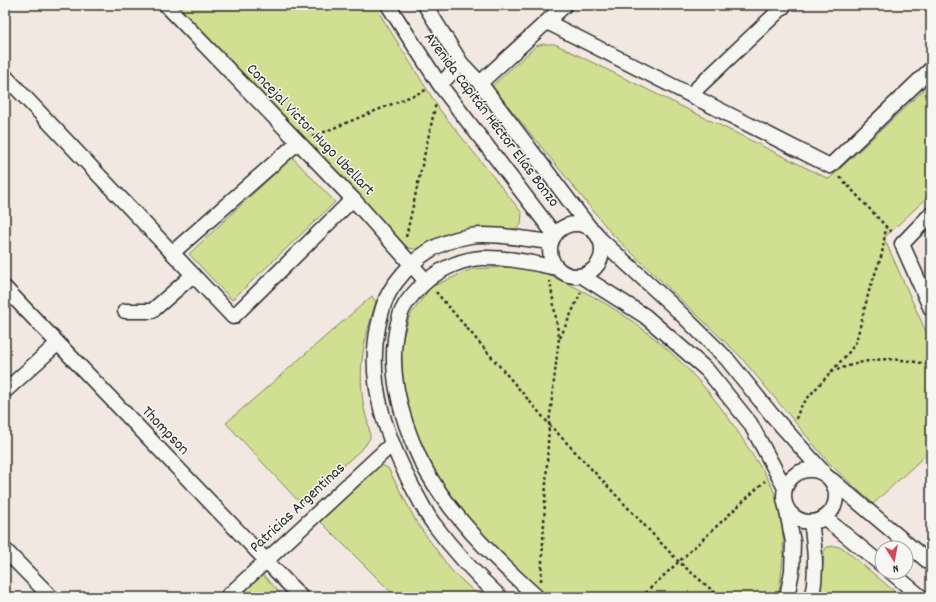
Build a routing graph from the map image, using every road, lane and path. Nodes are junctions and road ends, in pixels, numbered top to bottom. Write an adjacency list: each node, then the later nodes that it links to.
1 (166, 5): 13 (street, Concejal Victor Hugo Ubellart)
2 (388, 5): 11 (street, Avenida Capitán Héctor Elías Bonzo)
3 (425, 5): 7 (street, Avenida Capitán Héctor Elías Bonzo)
4 (565, 5): 6 (street)
5 (785, 5): 12 (street)
6 (548, 22): 10 (street); 12 (street)
7 (461, 63): 10 (street, Avenida Capitán Héctor Elías Bonzo); 11 (street)
8 (931, 69): 14 (street)
9 (5, 76): 22 (street)
10 (480, 83): 17 (street, Avenida Capitán Héctor Elías Bonzo)
11 (440, 85): 13 (path); 19 (street, Avenida Capitán Héctor Elías Bonzo); 23 (path)
12 (690, 95): 14 (street)
13 (297, 143): 15 (street, Concejal Victor Hugo Ubellart); 22 (street)
14 (830, 166): 18 (path)
15 (353, 199): 23 (street, Concejal Victor Hugo Ubellart); 25 (street)
16 (931, 214): 21 (street)
17 (588, 227): 19 (street); 20 (street)
18 (886, 227): 21 (path); 34 (path)
19 (553, 238): 23 (street); 24 (street)
20 (601, 240): 26 (street); 37 (street)
21 (902, 244): 29 (street)
22 (172, 253): 25 (street)
23 (407, 258): 27 (street, Concejal Victor Hugo Ubellart); 38 (street)
24 (552, 267): 26 (street); 27 (street); 31 (path)
25 (193, 275): 30 (street)
26 (584, 278): 31 (path); 39 (street)
27 (426, 281): 36 (path); 51 (street)
28 (5, 288): 32 (street, Thompson)
29 (931, 309)
30 (125, 311)
31 (559, 338): 36 (path)
32 (57, 344): 35 (street); 47 (street, Thompson)
33 (931, 365): 34 (path)
34 (831, 372): 37 (path)
35 (5, 391)
36 (549, 424): 48 (path); 51 (path)
37 (792, 437): 40 (street)
38 (392, 444): 47 (street, Patricias Argentinas); 55 (street)
39 (776, 471): 41 (street); 48 (path)
40 (826, 475): 41 (street); 43 (street); 49 (street)
41 (785, 488): 42 (street)
42 (786, 506): 44 (street); 58 (street)
43 (825, 518): 44 (street); 46 (street)
44 (811, 522): 59 (street)
45 (5, 550): 52 (street)
46 (874, 558)
47 (265, 560): 53 (street, Patricias Argentinas); 54 (street, Thompson)
48 (679, 562): 56 (path); 57 (path)
49 (931, 564)
50 (901, 580): 60 (street)
51 (538, 593)
52 (51, 597)
53 (227, 597)
54 (301, 597)
55 (500, 597)
56 (641, 597)
57 (720, 597)
58 (787, 597)
59 (812, 597)
60 (921, 597)

